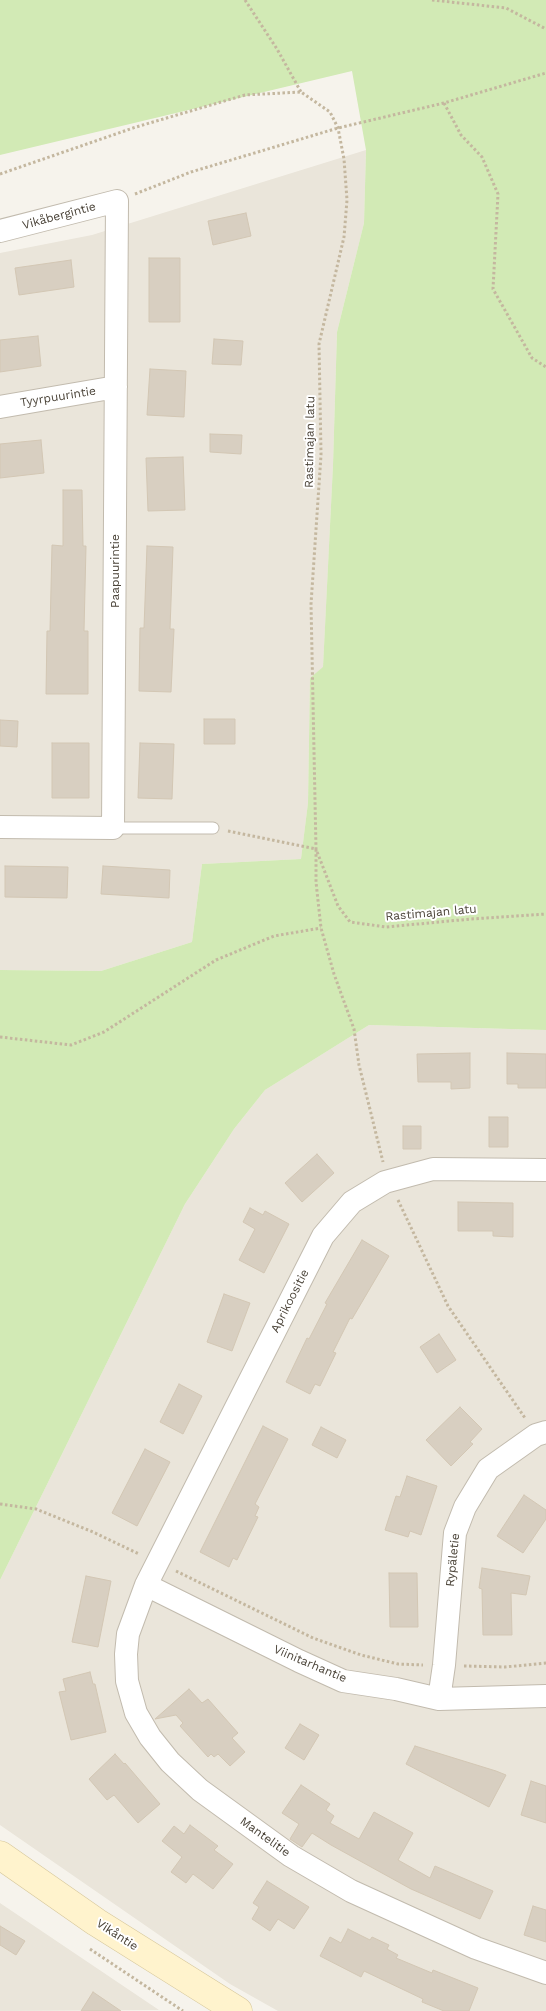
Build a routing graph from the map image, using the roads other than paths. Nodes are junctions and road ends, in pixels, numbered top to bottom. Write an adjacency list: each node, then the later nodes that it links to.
1 (117, 201): 2 (street, Vikåbergintie); 3 (street, Paapuurintie)
2 (0, 231)
3 (116, 387): 4 (street, Tyyrpuurintie); 6 (street, Paapuurintie)
4 (0, 407)
5 (0, 828): 6 (street)
6 (113, 828): 7 (lane)
7 (213, 828)
8 (546, 1170): 10 (street, Aprikoositie)
9 (541, 1434): 12 (street, Rypäletie)
10 (146, 1585): 12 (street, Viinitarhantie); 14 (street, Mantelitie)
11 (546, 1696): 12 (street, Viinitarhantie)
12 (439, 1699)
13 (0, 1854): 15 (street, Vikåntie)
14 (546, 1973)
15 (238, 2011)

